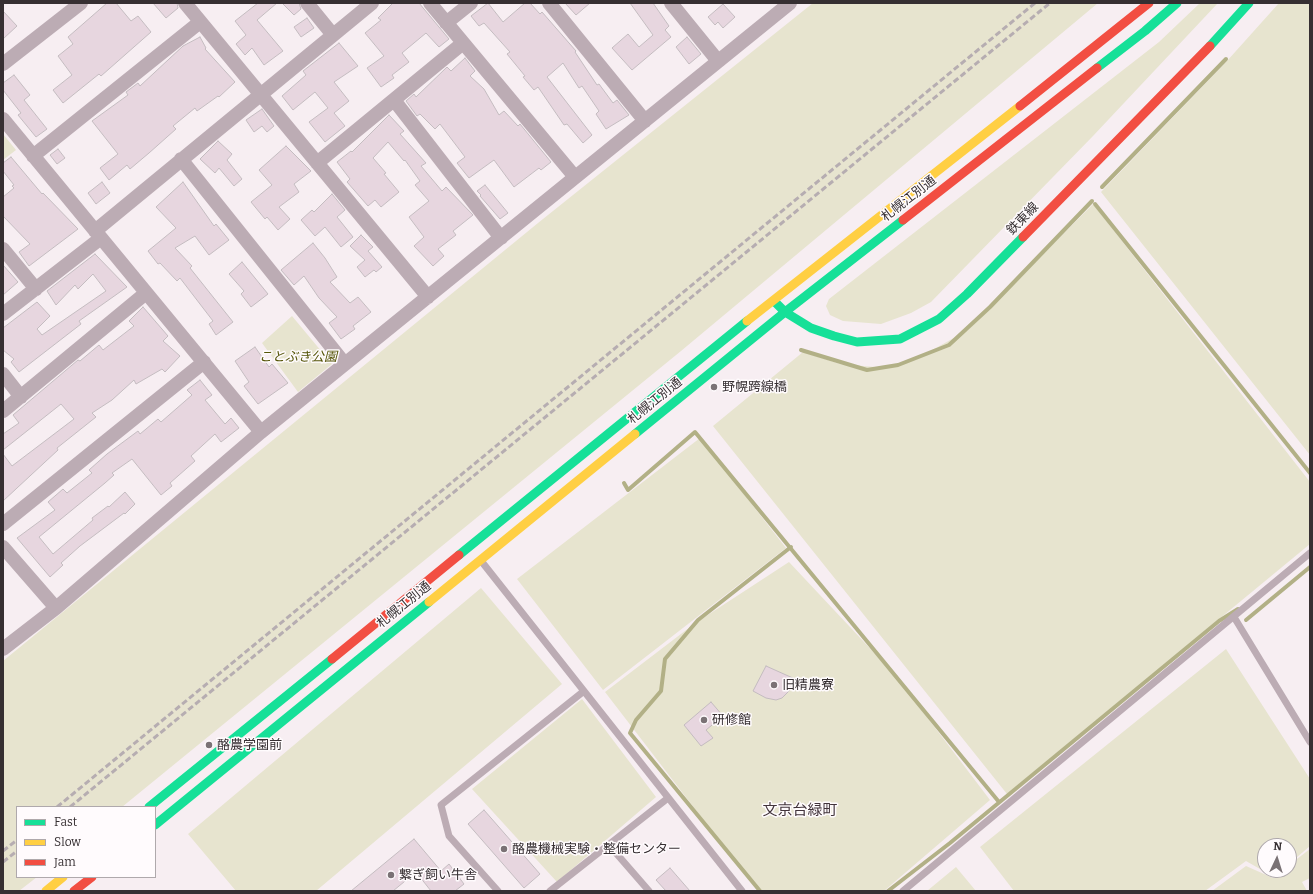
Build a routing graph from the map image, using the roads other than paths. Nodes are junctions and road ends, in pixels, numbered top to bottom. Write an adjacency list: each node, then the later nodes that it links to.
1 (81, 3): 18 (street)
2 (185, 3): 13 (street)
3 (307, 3): 15 (street)
4 (372, 3): 15 (street)
5 (430, 3): 14 (street)
6 (470, 3): 14 (street)
7 (549, 3): 22 (street)
8 (671, 3): 17 (street)
9 (790, 3): 17 (street)
10 (1149, 3): 33 (main road, 札幌江別通)
11 (1177, 3): 34 (main road, 札幌江別通)
12 (1249, 3): 34 (main road, 鉄東線)
13 (200, 22): 19 (street); 23 (street)
14 (446, 23): 16 (street)
15 (333, 35): 19 (street)
16 (463, 43): 20 (street); 26 (street)
17 (718, 61): 22 (street)
18 (3, 64)
19 (260, 94): 24 (street); 25 (street)
20 (394, 100): 25 (street); 28 (street)
21 (3, 119): 23 (street)
22 (645, 121): 26 (street)
23 (33, 156): 27 (street)
24 (181, 160): 27 (street); 37 (street)
25 (317, 163): 32 (street)
26 (575, 177): 28 (street)
27 (98, 234): 30 (street); 31 (street)
28 (501, 238): 32 (street)
29 (3, 249): 30 (street)
30 (36, 289): 35 (street)
31 (146, 293): 36 (street); 39 (street)
32 (428, 297): 37 (street)
33 (773, 300): 34 (main road, 鉄東線); 43 (main road, 札幌江別通)
34 (785, 312): 46 (main road, 札幌江別通)
35 (3, 314)
36 (204, 362): 41 (street); 42 (street)
37 (346, 364): 41 (street)
38 (3, 374): 39 (street)
39 (21, 396): 40 (street)
40 (3, 411)
41 (261, 432): 47 (street)
42 (3, 524)
43 (468, 546): 46 (lane); 53 (main road, 札幌江別通)
44 (3, 547): 47 (street)
45 (1310, 553): 48 (lane)
46 (480, 560): 50 (lane); 54 (main road, 札幌江別通)
47 (56, 608): 49 (street)
48 (1234, 617): 51 (lane); 64 (lane)
49 (3, 649)
50 (584, 691): 52 (lane); 60 (lane)
51 (1310, 742)
52 (668, 798): 55 (lane); 63 (lane)
53 (150, 806)
54 (156, 824)
55 (609, 845): 61 (lane); 62 (lane)
56 (62, 878): 58 (main road)
57 (91, 878): 59 (main road)
58 (46, 891)
59 (74, 891)
60 (498, 891)
61 (550, 891)
62 (649, 891)
63 (742, 891)
64 (903, 891)

